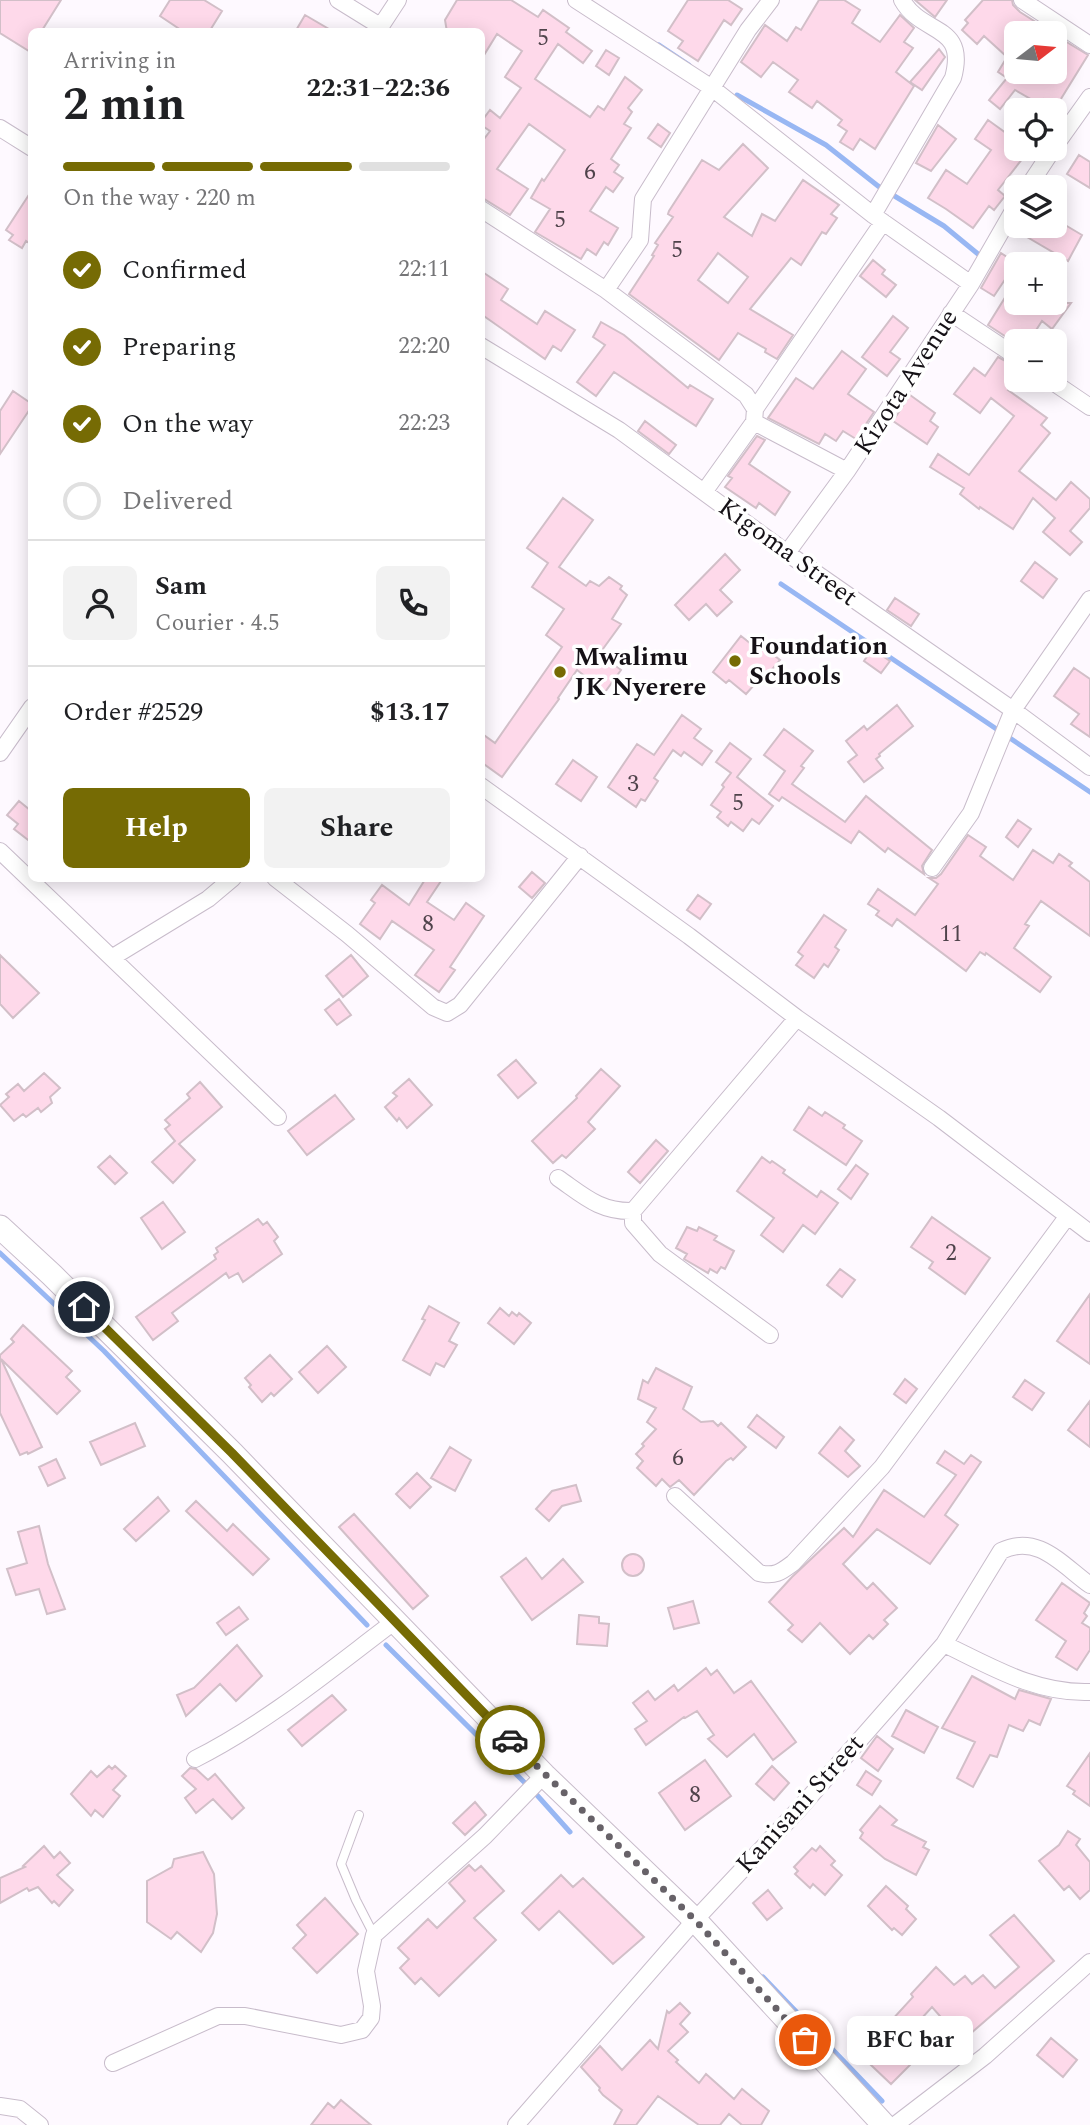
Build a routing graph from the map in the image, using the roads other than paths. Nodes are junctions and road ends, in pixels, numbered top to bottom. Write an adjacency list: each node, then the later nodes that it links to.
1 (338, 0): 7 (street)
2 (398, 0): 8 (street)
3 (576, 0): 10 (street)
4 (771, 0): 10 (street)
5 (902, 0): 16 (street)
6 (1022, 0): 9 (street)
7 (377, 28)
8 (379, 28)
9 (1090, 45)
10 (712, 88): 16 (street); 19 (street)
11 (1090, 97): 13 (street)
12 (0, 128): 14 (street)
13 (1067, 129)
14 (28, 146)
15 (485, 212): 19 (street)
16 (878, 218): 18 (street); 25 (street)
17 (1004, 227): 18 (street, Kizota Avenue)
18 (971, 284): 20 (street, Kizota Avenue)
19 (606, 290): 25 (street)
20 (951, 313): 22 (street); 26 (street, Kizota Avenue)
21 (485, 348): 27 (street, Kigoma Street)
22 (1004, 348)
23 (1067, 392): 24 (street)
24 (1090, 407)
25 (755, 415): 26 (street); 27 (street)
26 (848, 471): 28 (street, Kizota Avenue)
27 (704, 492): 28 (street, Kigoma Street)
28 (787, 553): 30 (street, Kigoma Street)
29 (1090, 599): 30 (street)
30 (1013, 710): 33 (street, Kigoma Street); 37 (street)
31 (28, 713): 32 (street)
32 (0, 753)
33 (1090, 767)
34 (485, 789): 36 (street)
35 (0, 851): 38 (street)
36 (580, 856): 41 (street); 43 (street)
37 (932, 868)
38 (28, 877)
39 (33, 882): 42 (street)
40 (228, 882): 42 (street)
41 (280, 882)
42 (113, 957): 44 (street)
43 (797, 1018): 46 (street); 47 (street)
44 (278, 1117)
45 (558, 1178): 46 (street)
46 (633, 1212): 50 (street)
47 (1067, 1217): 49 (street); 51 (street)
48 (0, 1227): 53 (main road)
49 (1090, 1233)
50 (770, 1335)
51 (675, 1496)
52 (1090, 1585): 54 (street, Kanisani Street)
53 (394, 1621): 56 (street); 57 (main road)
54 (944, 1644): 55 (street); 59 (street, Kanisani Street)
55 (1090, 1692)
56 (195, 1759)
57 (544, 1775): 59 (main road); 60 (street)
58 (359, 1815): 60 (lane)
59 (695, 1920): 65 (main road); 66 (street, Kanisani Street)
60 (374, 1936): 62 (street)
61 (1090, 1962): 65 (street)
62 (113, 2063)
63 (0, 2106): 64 (street)
64 (30, 2122)
65 (882, 2124)
66 (516, 2125)

